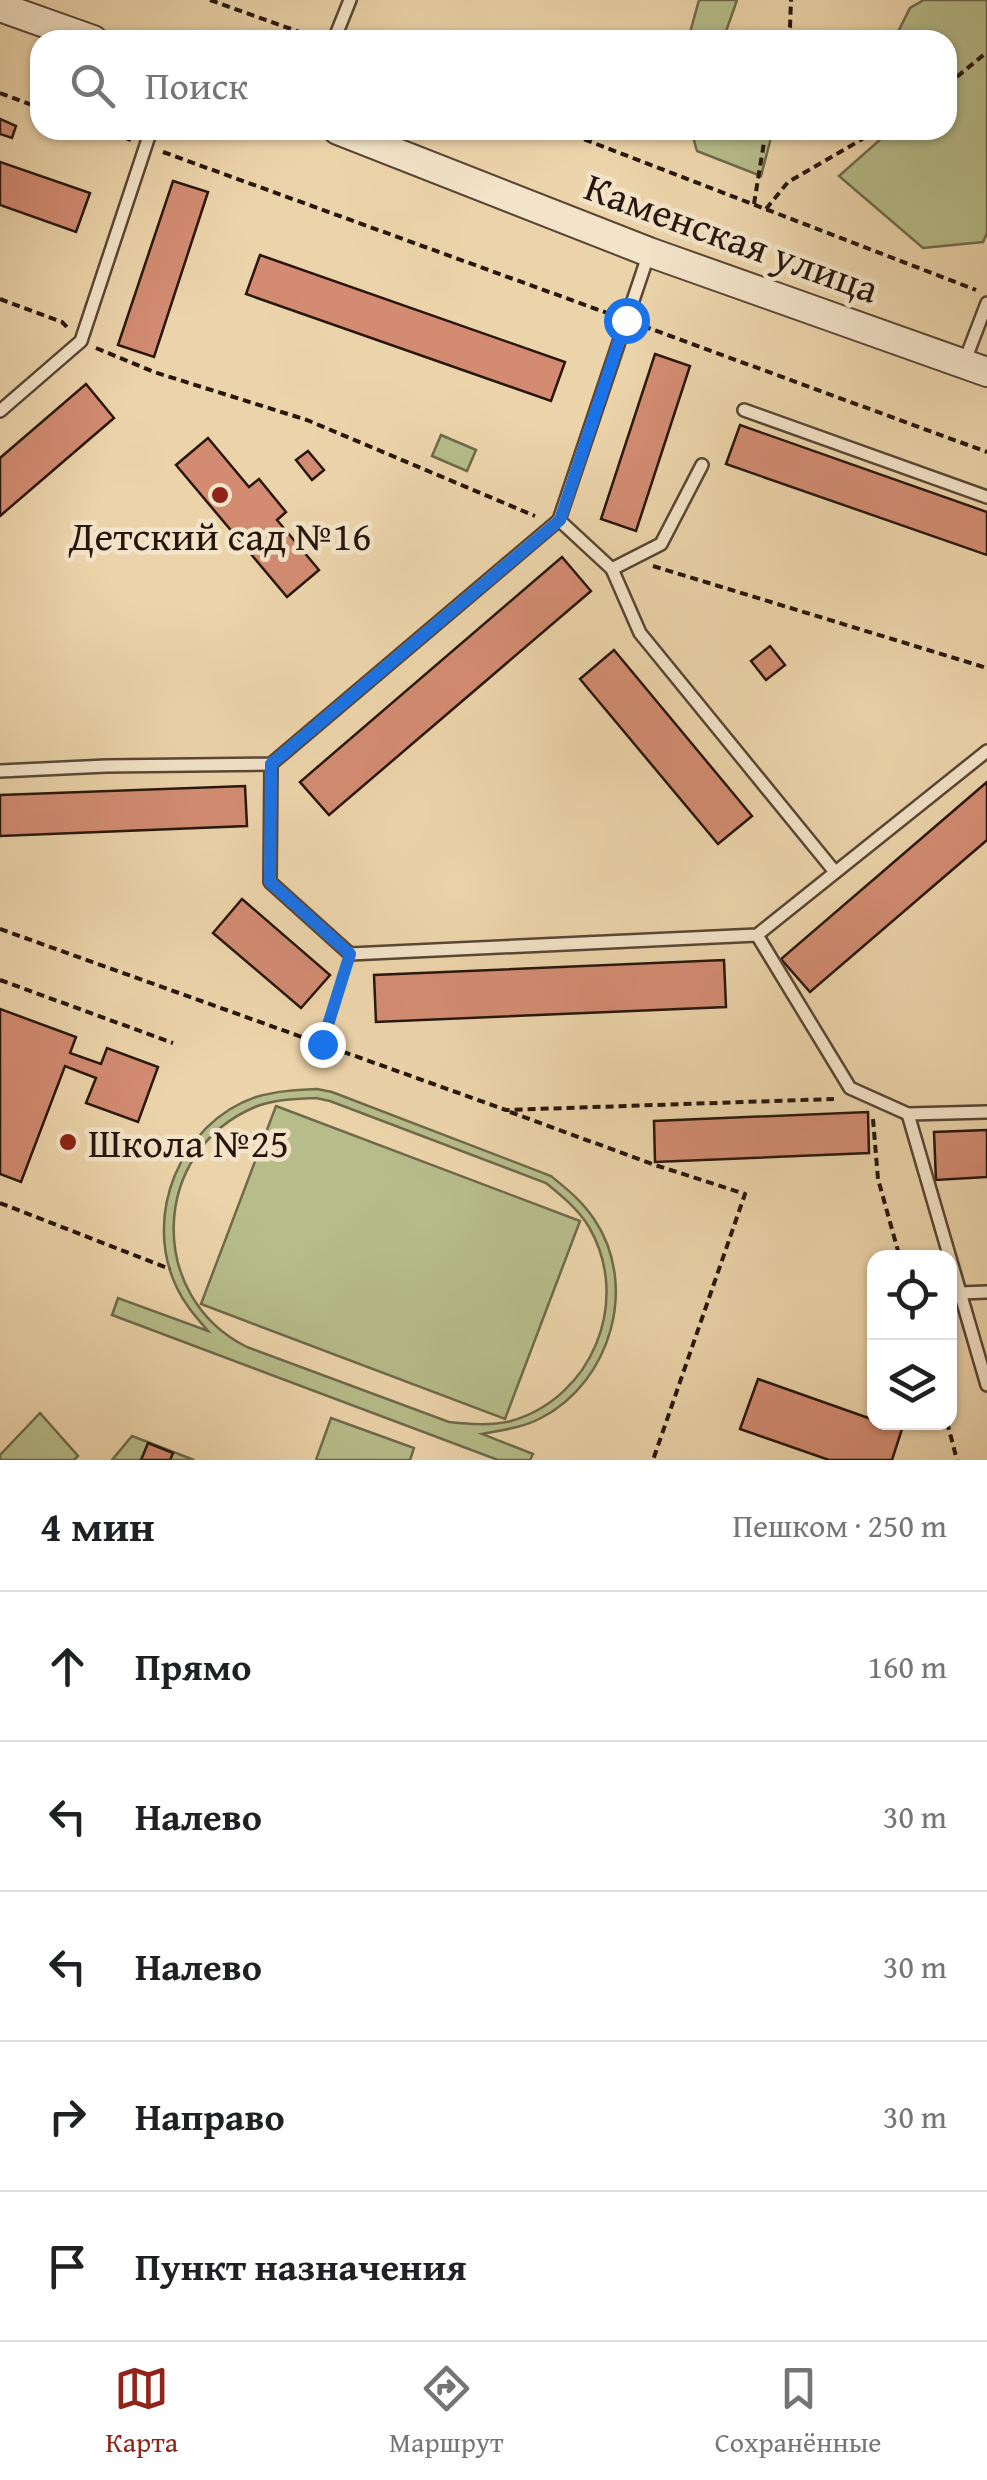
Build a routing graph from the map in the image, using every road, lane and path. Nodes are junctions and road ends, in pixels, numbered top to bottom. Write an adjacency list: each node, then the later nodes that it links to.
1 (210, 0): 6 (path)
2 (350, 0): 7 (lane)
3 (792, 0): 8 (path)
4 (0, 7): 5 (street)
5 (64, 30)
6 (294, 30)
7 (338, 30)
8 (789, 30)
9 (987, 52): 10 (path)
10 (957, 79)
11 (0, 93): 12 (path)
12 (30, 104)
13 (130, 140): 19 (path)
14 (148, 140): 19 (lane)
15 (363, 140): 22 (street, Каменская улица)
16 (586, 140): 20 (path)
17 (764, 140): 20 (path)
18 (861, 140): 21 (path)
19 (146, 146): 26 (path); 27 (lane)
20 (754, 204): 21 (path)
21 (766, 209): 23 (path)
22 (649, 252): 26 (lane); 28 (street, Каменская улица)
23 (987, 294)
24 (0, 299): 27 (path)
25 (987, 303): 28 (lane)
26 (626, 320): 31 (path); 34 (lane)
27 (81, 342): 30 (lane); 34 (path)
28 (975, 367)
29 (744, 410): 33 (lane)
30 (0, 411)
31 (987, 452)
32 (702, 465): 35 (lane)
33 (987, 497)
34 (560, 520): 36 (lane); 39 (lane)
35 (634, 558): 36 (lane); 37 (path)
36 (612, 569): 41 (lane)
37 (987, 668)
38 (987, 751): 41 (lane)
39 (271, 764): 40 (lane); 44 (lane)
40 (0, 771)
41 (836, 872): 43 (lane)
42 (0, 929): 47 (path)
43 (757, 934): 44 (lane); 49 (lane)
44 (350, 954): 47 (path)
45 (0, 980): 46 (path)
46 (173, 1043)
47 (322, 1044): 48 (path); 50 (path)
48 (319, 1052)
49 (871, 1098): 50 (path); 52 (lane); 54 (path)
50 (506, 1110): 60 (path)
51 (987, 1112): 52 (lane)
52 (908, 1114): 57 (lane)
53 (0, 1204): 55 (path)
54 (898, 1250)
55 (170, 1269)
56 (987, 1292): 57 (lane)
57 (960, 1293): 58 (lane)
58 (987, 1385)
59 (949, 1430): 61 (path)
60 (653, 1460)
61 (957, 1460)

